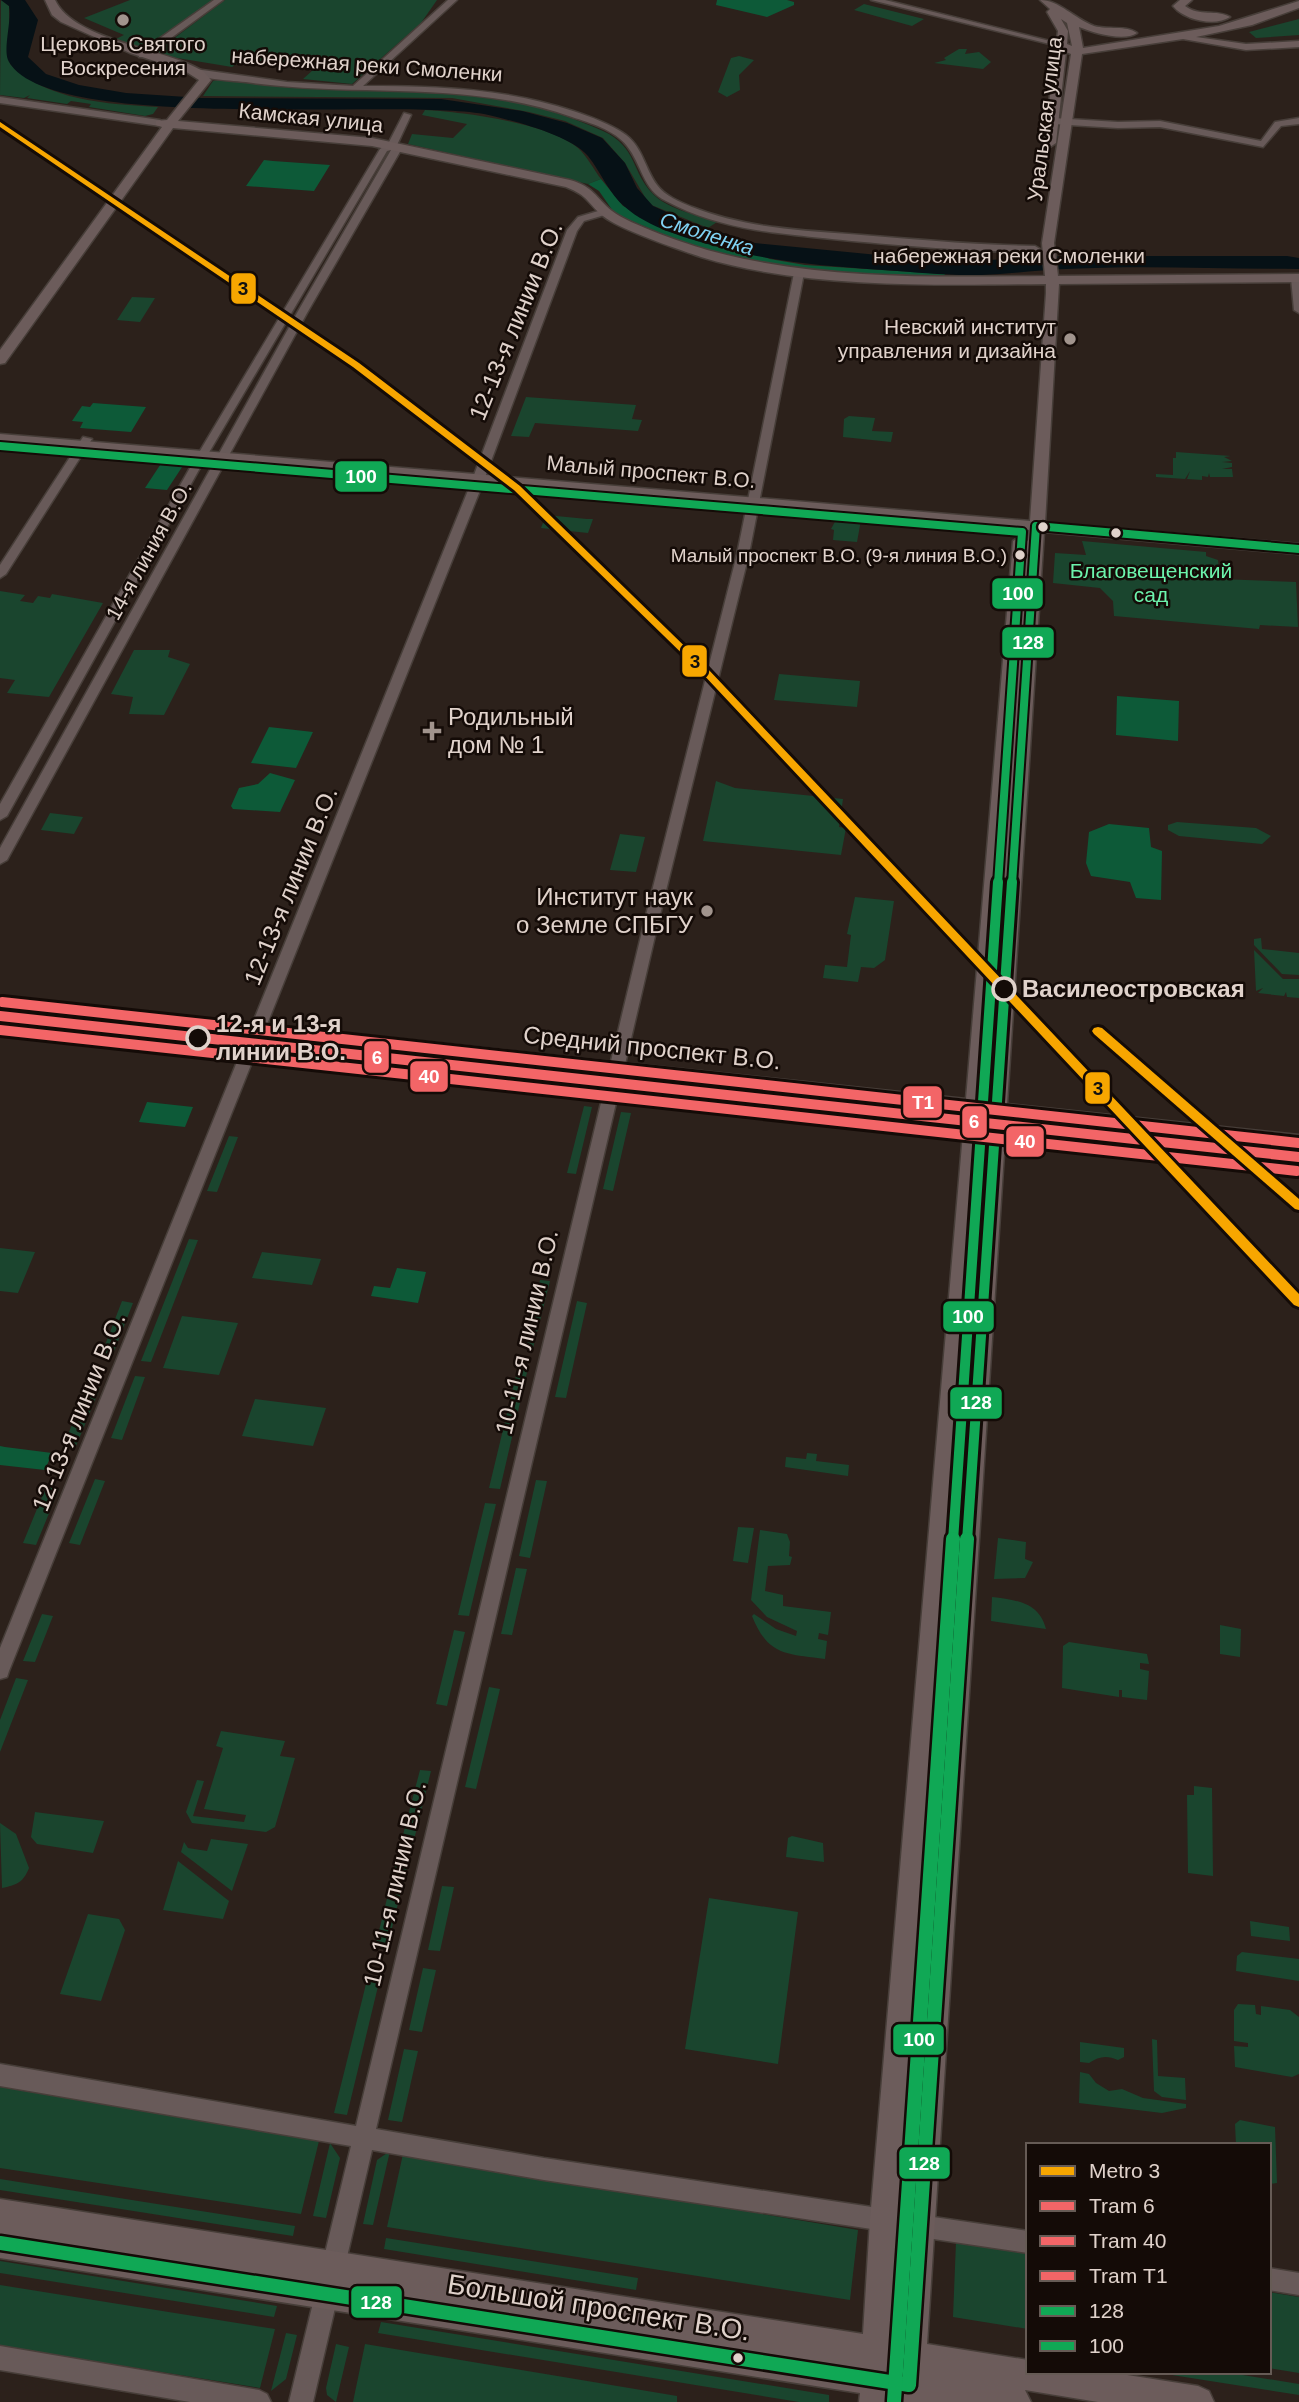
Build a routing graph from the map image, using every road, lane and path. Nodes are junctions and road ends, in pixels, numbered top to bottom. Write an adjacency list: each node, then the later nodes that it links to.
1 (50, 0): 19 (main road, набережная реки Смоленки)
2 (219, 0): 19 (street)
3 (453, 0): 21 (street)
4 (875, 0): 17 (street)
5 (1037, 0): 17 (main road, Уральская улица)
6 (1045, 0): 13 (main road, Уральская улица)
7 (1176, 0): 11 (main road)
8 (1187, 0): 12 (main road)
9 (1287, 0): 12 (main road)
10 (1299, 4): 14 (main road)
11 (1170, 15)
12 (1230, 17): 15 (main road)
13 (1069, 19): 15 (main road); 18 (main road, Уральская улица)
14 (1262, 19): 15 (main road); 16 (main road)
15 (1145, 33): 16 (main road); 18 (main road)
16 (1299, 41)
17 (1062, 45): 18 (main road); 24 (main road, Уральская улица)
18 (1077, 47): 26 (main road, Уральская улица)
19 (142, 55): 20 (main road, набережная реки Смоленки)
20 (195, 72): 21 (street, набережная реки Смоленки); 27 (main road, набережная реки Смоленки)
21 (355, 88): 32 (street, набережная реки Смоленки)
22 (0, 100): 27 (street, Камская улица)
23 (407, 116): 28 (street, 14-я линия В.О.)
24 (1053, 121): 26 (street); 32 (main road, Уральская улица)
25 (1299, 121): 26 (street)
26 (1068, 122): 32 (main road, Уральская улица)
27 (165, 123): 28 (main road, Камская улица); 38 (main road); 39 (main road)
28 (392, 146): 29 (main road, Камская улица); 30 (street); 31 (street, 14-я линия В.О.)
29 (605, 212): 33 (main road, набережная реки Смоленки); 45 (street, 12-13-я линии В.О.)
30 (339, 223): 31 (street); 36 (street)
31 (354, 224): 37 (street, 14-я линия В.О.)
32 (1042, 266): 33 (main road, набережная реки Смоленки); 34 (main road, набережная реки Смоленки); 47 (main road)
33 (799, 274): 46 (street, 10-11-я линии В.О.)
34 (1298, 278): 35 (street)
35 (1299, 310)
36 (286, 312): 37 (street); 43 (street)
37 (302, 313): 44 (street, 14-я линия В.О.)
38 (0, 343)
39 (0, 360)
40 (0, 432): 42 (main road, Малый проспект В.О.)
41 (0, 438): 42 (main road, Малый проспект В.О.)
42 (85, 442): 43 (main road, Малый проспект В.О.); 50 (street)
43 (204, 452): 44 (main road, Малый проспект В.О.); 51 (street)
44 (225, 454): 45 (main road, Малый проспект В.О.); 52 (street, 14-я линия В.О.)
45 (480, 475): 46 (main road, Малый проспект В.О.); 59 (street, 12-13-я линии В.О.)
46 (755, 498): 47 (main road, Малый проспект В.О.); 61 (street, 10-11-я линии В.О.)
47 (1029, 522): 48 (main road, Малый проспект В.О.); 49 (main road, Малый проспект В.О.); 62 (main road)
48 (1299, 540)
49 (1299, 550)
50 (0, 574)
51 (132, 580): 52 (street); 53 (street)
52 (154, 582): 54 (street, 14-я линия В.О.)
53 (48, 730): 54 (street); 55 (street)
54 (71, 731): 56 (street, 14-я линия В.О.)
55 (0, 816)
56 (0, 860)
57 (0, 1003): 59 (main road, Средний проспект В.О.)
58 (0, 1023): 60 (main road, Средний проспект В.О.)
59 (257, 1030): 60 (street, 12-13-я линии В.О.); 61 (main road, Средний проспект В.О.)
60 (248, 1051): 61 (main road, Средний проспект В.О.); 65 (street, 12-13-я линии В.О.)
61 (614, 1080): 62 (main road, Средний проспект В.О.); 67 (street, 10-11-я линии В.О.)
62 (984, 1120): 63 (main road, Средний проспект В.О.); 64 (main road, Средний проспект В.О.); 69 (main road); 70 (main road)
63 (1299, 1142)
64 (1299, 1162)
65 (0, 1671)
66 (0, 2075): 67 (street)
67 (361, 2138): 69 (street); 74 (street, 10-11-я линии В.О.)
68 (0, 2214): 74 (main road, Большой проспект В.О.)
69 (885, 2220): 77 (main road)
70 (920, 2226): 71 (street); 78 (main road)
71 (1026, 2242)
72 (0, 2243): 74 (main road, Большой проспект В.О.)
73 (1271, 2279): 75 (street)
74 (328, 2281): 77 (main road, Большой проспект В.О.); 80 (street, 10-11-я линии В.О.)
75 (1299, 2284)
76 (0, 2358): 79 (street)
77 (877, 2378): 78 (main road, Большой проспект В.О.)
78 (909, 2381): 81 (main road, Большой проспект В.О.); 82 (main road, Большой проспект В.О.)
79 (259, 2402)
80 (300, 2402)
81 (1014, 2402)
82 (1198, 2402)

